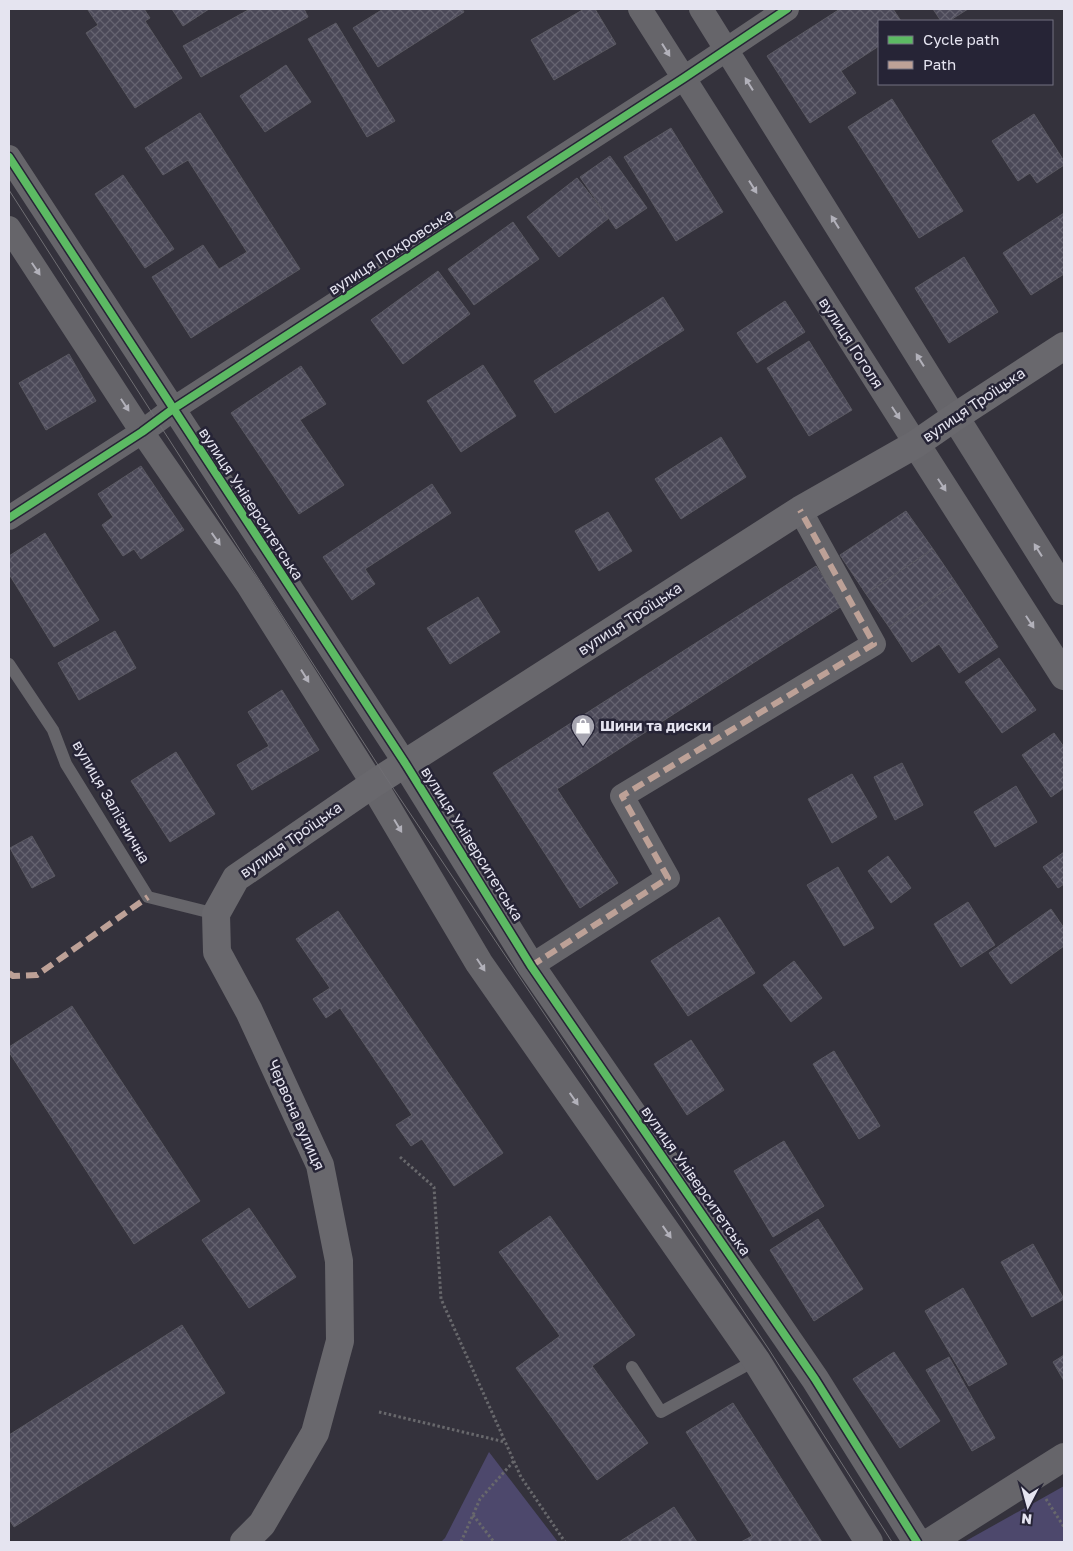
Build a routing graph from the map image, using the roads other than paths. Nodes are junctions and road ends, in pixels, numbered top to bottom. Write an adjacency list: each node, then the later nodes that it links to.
1 (640, 9): 5 (street, вулиця Гоголя, one-way to 5)
2 (701, 9): 4 (street)
3 (787, 9): 4 (street, вулиця Покровська)
4 (728, 49): 5 (street, вулиця Покровська); 10 (street, one-way to 4)
5 (684, 78): 9 (street, вулиця Покровська); 12 (street, вулиця Гоголя, one-way to 12)
6 (9, 157): 9 (street, вулиця Університетська)
7 (9, 228): 11 (street, one-way to 11)
8 (1064, 346): 10 (main road, вулиця Троїцька)
9 (173, 409): 11 (street, вулиця Покровська); 18 (street, вулиця Університетська)
10 (955, 417): 12 (main road, вулиця Троїцька); 15 (street, one-way to 10)
11 (142, 432): 14 (street, вулиця Покровська); 19 (street, one-way to 19)
12 (916, 444): 13 (main road, вулиця Троїцька); 17 (street, вулиця Гоголя, one-way to 17)
13 (800, 510): 18 (main road, вулиця Троїцька); 21 (street)
14 (9, 518)
15 (1064, 591)
16 (9, 664): 20 (lane, вулиця Залізнична)
17 (1064, 676)
18 (405, 763): 19 (main road, вулиця Троїцька); 21 (street, вулиця Університетська)
19 (373, 784): 20 (main road, вулиця Троїцька); 22 (street, one-way to 22)
20 (216, 914): 25 (main road, Червона вулиця)
21 (531, 966): 27 (street, вулиця Університетська)
22 (756, 1360): 23 (lane); 26 (street)
23 (632, 1367)
24 (1064, 1457): 28 (street)
25 (244, 1542)
26 (869, 1542)
27 (917, 1542)
28 (930, 1542)

